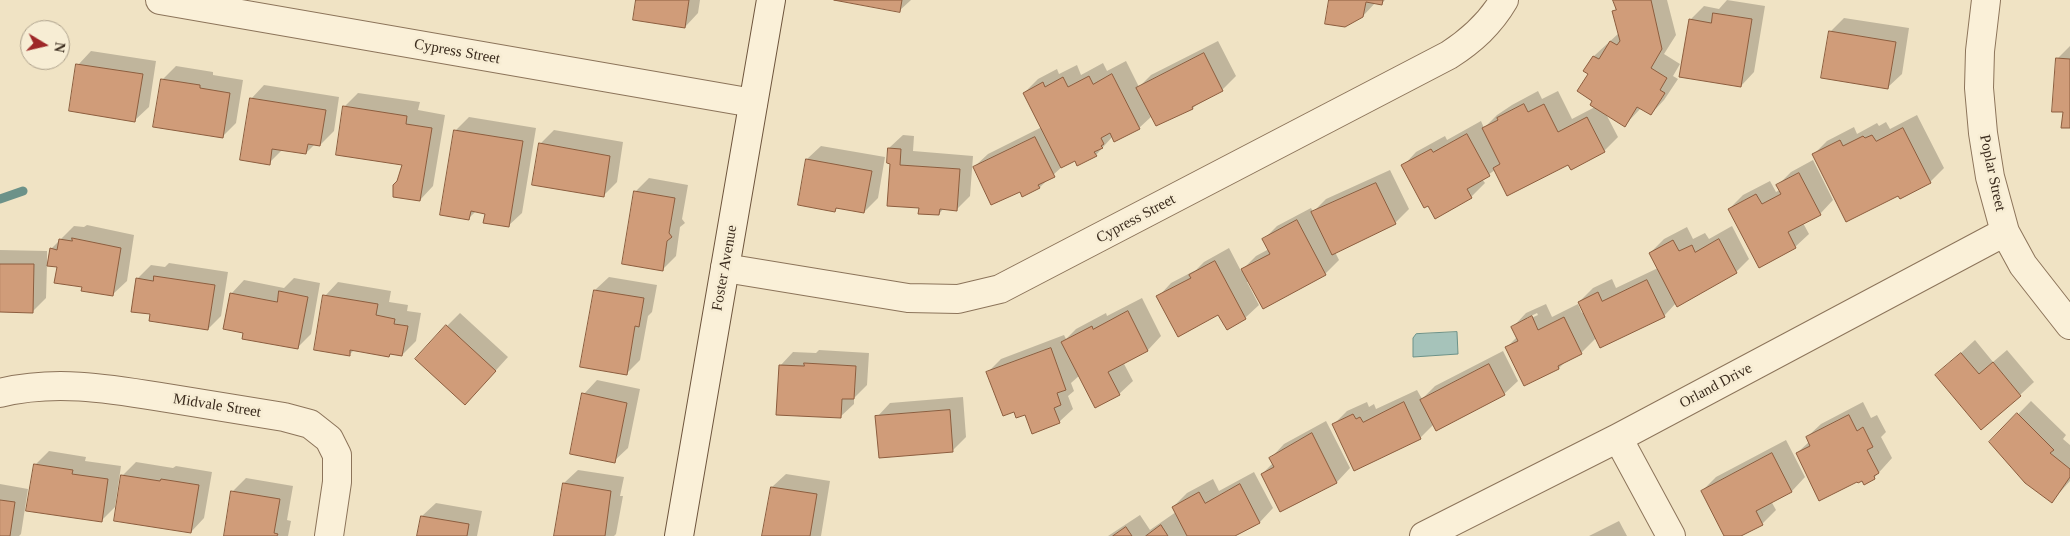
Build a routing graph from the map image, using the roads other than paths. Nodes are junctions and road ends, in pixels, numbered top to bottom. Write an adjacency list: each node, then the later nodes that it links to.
1 (160, 0): 5 (street, Cypress Street)
2 (771, 0): 5 (street, Foster Avenue)
3 (1504, 0): 7 (street, Cypress Street)
4 (1986, 0): 6 (street, Poplar Street)
5 (753, 103): 7 (street, Foster Avenue)
6 (2005, 232): 8 (street, Poplar Street); 10 (street, Orland Drive)
7 (725, 268): 12 (street, Foster Avenue)
8 (2070, 325)
9 (0, 393): 11 (street, Midvale Street)
10 (1618, 438): 13 (street, Orland Drive); 14 (street)
11 (329, 536)
12 (679, 536)
13 (1424, 536)
14 (1671, 536)

